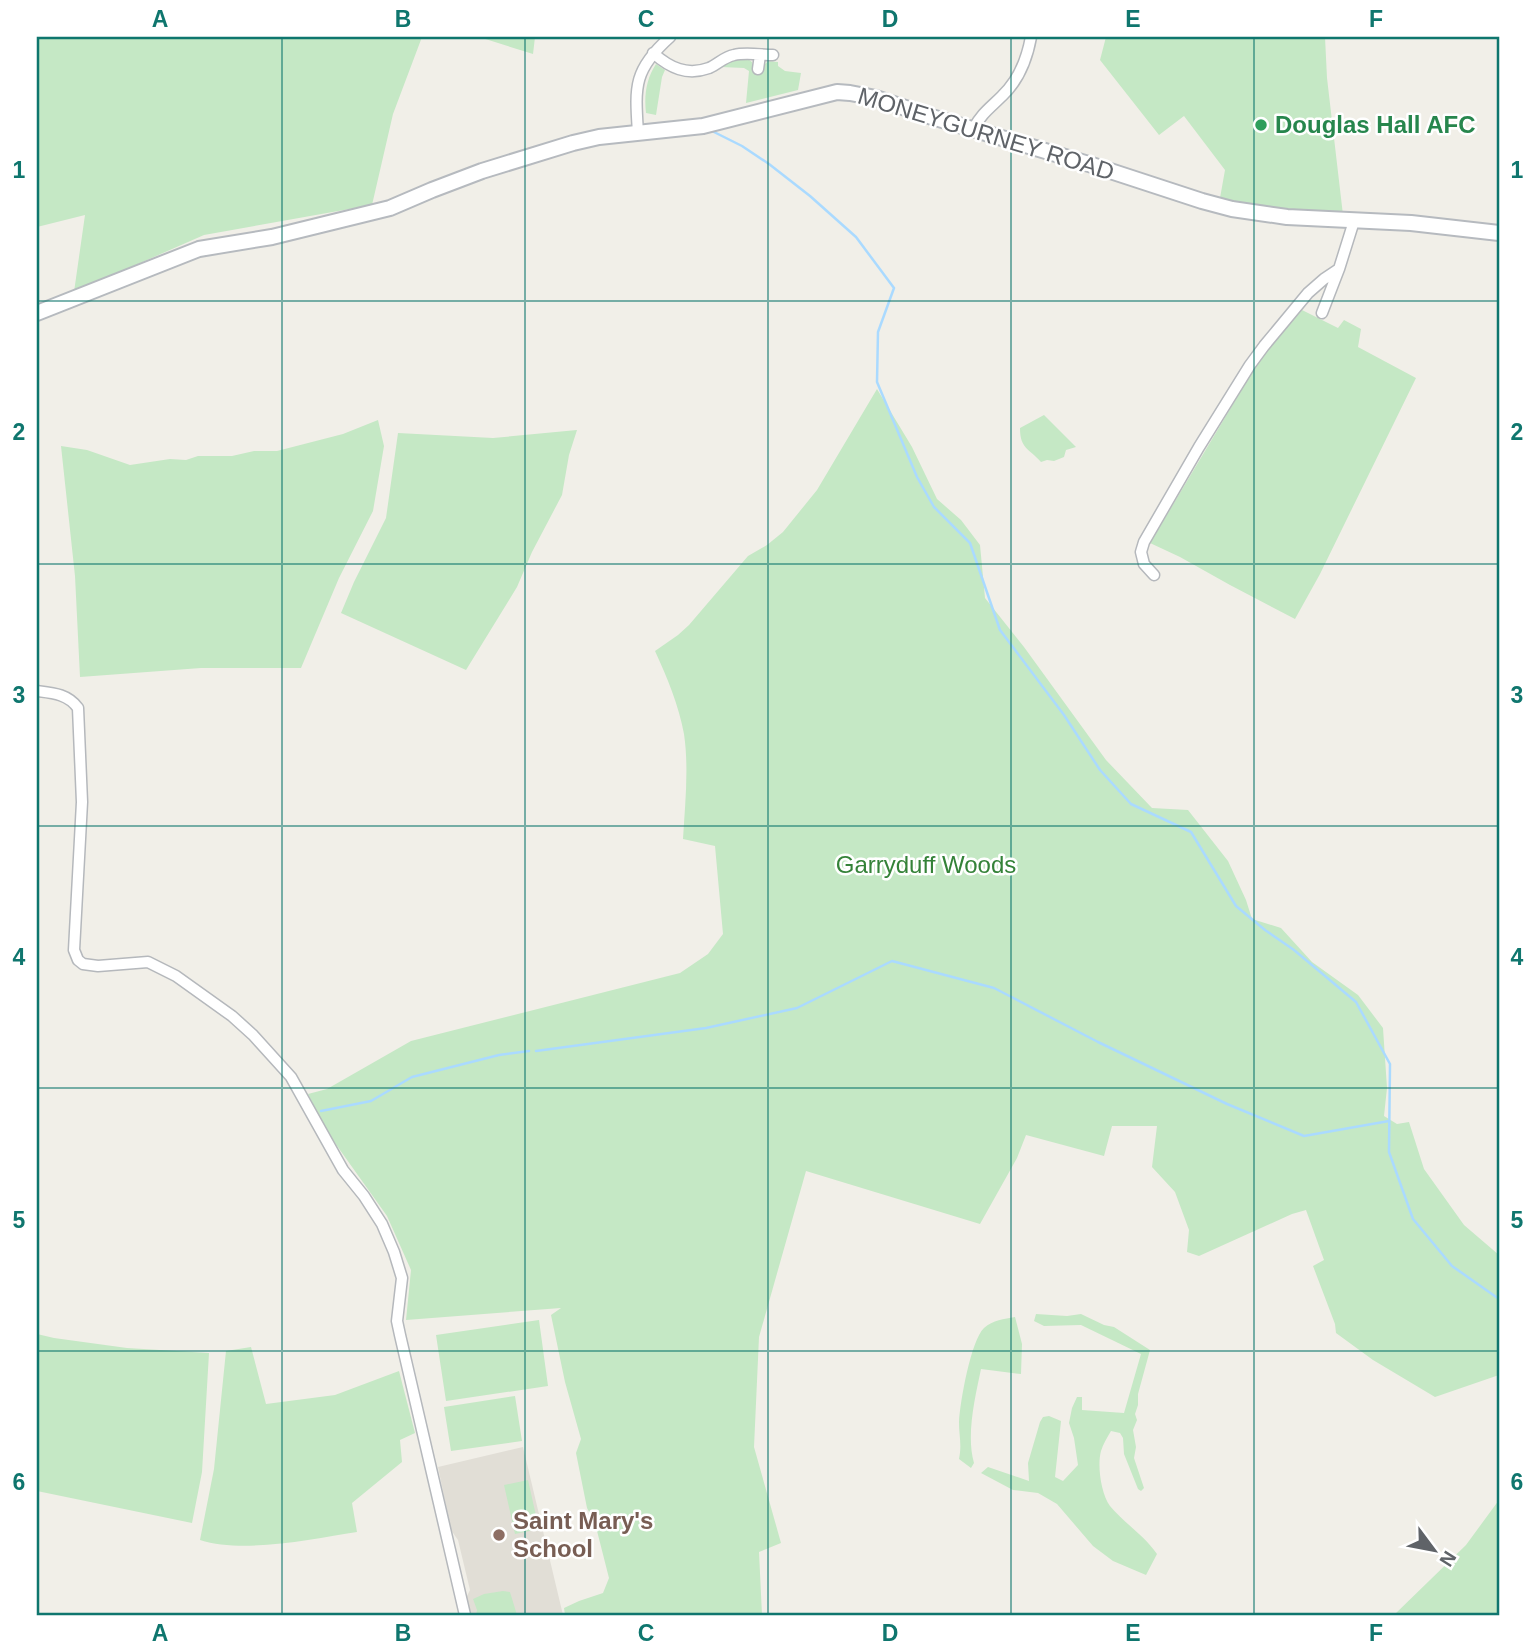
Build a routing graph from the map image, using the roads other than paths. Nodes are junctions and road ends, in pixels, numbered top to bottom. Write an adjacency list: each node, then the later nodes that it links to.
1 (670, 37): 3 (street)
2 (1031, 37): 7 (street)
3 (653, 53): 4 (street); 8 (street)
4 (760, 55): 5 (street); 6 (street)
5 (773, 55)
6 (758, 69)
7 (973, 129): 8 (street, MONEYGURNEY ROAD); 9 (street, MONEYGURNEY ROAD)
8 (638, 134): 12 (street, MONEYGURNEY ROAD)
9 (1354, 221): 10 (street, MONEYGURNEY ROAD); 11 (street)
10 (1499, 233)
11 (1339, 269): 13 (street); 14 (street)
12 (37, 313)
13 (1322, 313)
14 (1154, 575)
15 (37, 691): 16 (street)
16 (465, 1615)

